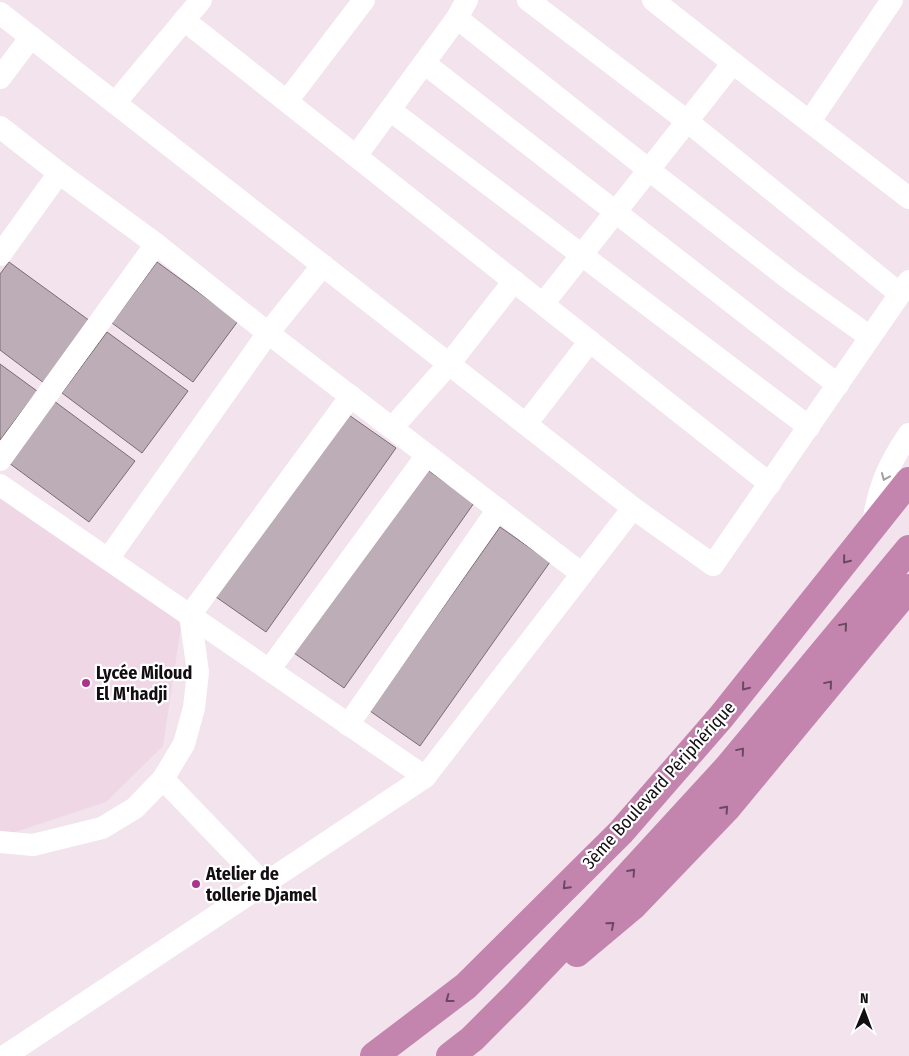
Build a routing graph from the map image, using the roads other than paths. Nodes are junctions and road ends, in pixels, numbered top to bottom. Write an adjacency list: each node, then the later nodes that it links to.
1 (201, 0): 8 (street)
2 (364, 0): 13 (street)
3 (528, 0): 16 (street)
4 (892, 0): 17 (street)
5 (658, 2): 11 (street)
6 (462, 9): 10 (street); 20 (street)
7 (0, 13): 9 (street)
8 (184, 20): 13 (street); 14 (street)
9 (31, 37): 12 (street); 14 (street)
10 (424, 63): 15 (street); 23 (street)
11 (733, 63): 16 (street); 17 (street)
12 (0, 78)
13 (287, 101): 19 (street)
14 (115, 103): 27 (street)
15 (390, 110): 19 (street); 26 (street)
16 (687, 121): 20 (street); 29 (street)
17 (810, 121): 22 (street)
18 (0, 127): 21 (street)
19 (356, 156): 28 (street)
20 (649, 170): 23 (street); 32 (street)
21 (59, 173): 24 (street); 25 (street)
22 (909, 198)
23 (615, 212): 26 (street); 35 (street)
24 (156, 244): 31 (street); 42 (street)
25 (0, 255)
26 (582, 255): 30 (street); 38 (street)
27 (322, 265): 31 (street); 34 (street)
28 (514, 281): 30 (street); 34 (street)
29 (905, 288): 32 (street)
30 (543, 304): 33 (street)
31 (268, 333): 36 (street); 50 (street)
32 (870, 337): 35 (street)
33 (590, 341): 37 (street); 44 (street)
34 (449, 364): 37 (street); 39 (street)
35 (838, 385): 38 (street)
36 (351, 396): 39 (street); 53 (street)
37 (526, 424): 46 (street)
38 (809, 427): 44 (street)
39 (392, 428): 41 (street)
40 (909, 434): 48 (street, one-way to 48)
41 (427, 455): 47 (street); 54 (street)
42 (0, 460)
43 (909, 481): 48 (highway, 3ème Boulevard Périphérique)
44 (770, 484): 46 (street)
45 (0, 485): 50 (street)
46 (633, 508): 51 (street)
47 (498, 510): 51 (street); 55 (street)
48 (872, 529): 62 (highway, 3ème Boulevard Périphérique, one-way to 62)
49 (909, 548): 60 (highway, 3ème Boulevard Périphérique, one-way to 49)
50 (108, 559): 53 (street)
51 (582, 574): 56 (street)
52 (909, 588): 60 (highway, one-way to 52)
53 (190, 615): 54 (street); 57 (street)
54 (270, 670): 55 (street)
55 (348, 725): 56 (street)
56 (425, 778): 59 (street)
57 (163, 779): 58 (street); 59 (street)
58 (4, 849)
59 (264, 884): 61 (street)
60 (516, 996): 63 (highway, 3ème Boulevard Périphérique)
61 (5, 1056)
62 (374, 1056)
63 (450, 1056)

